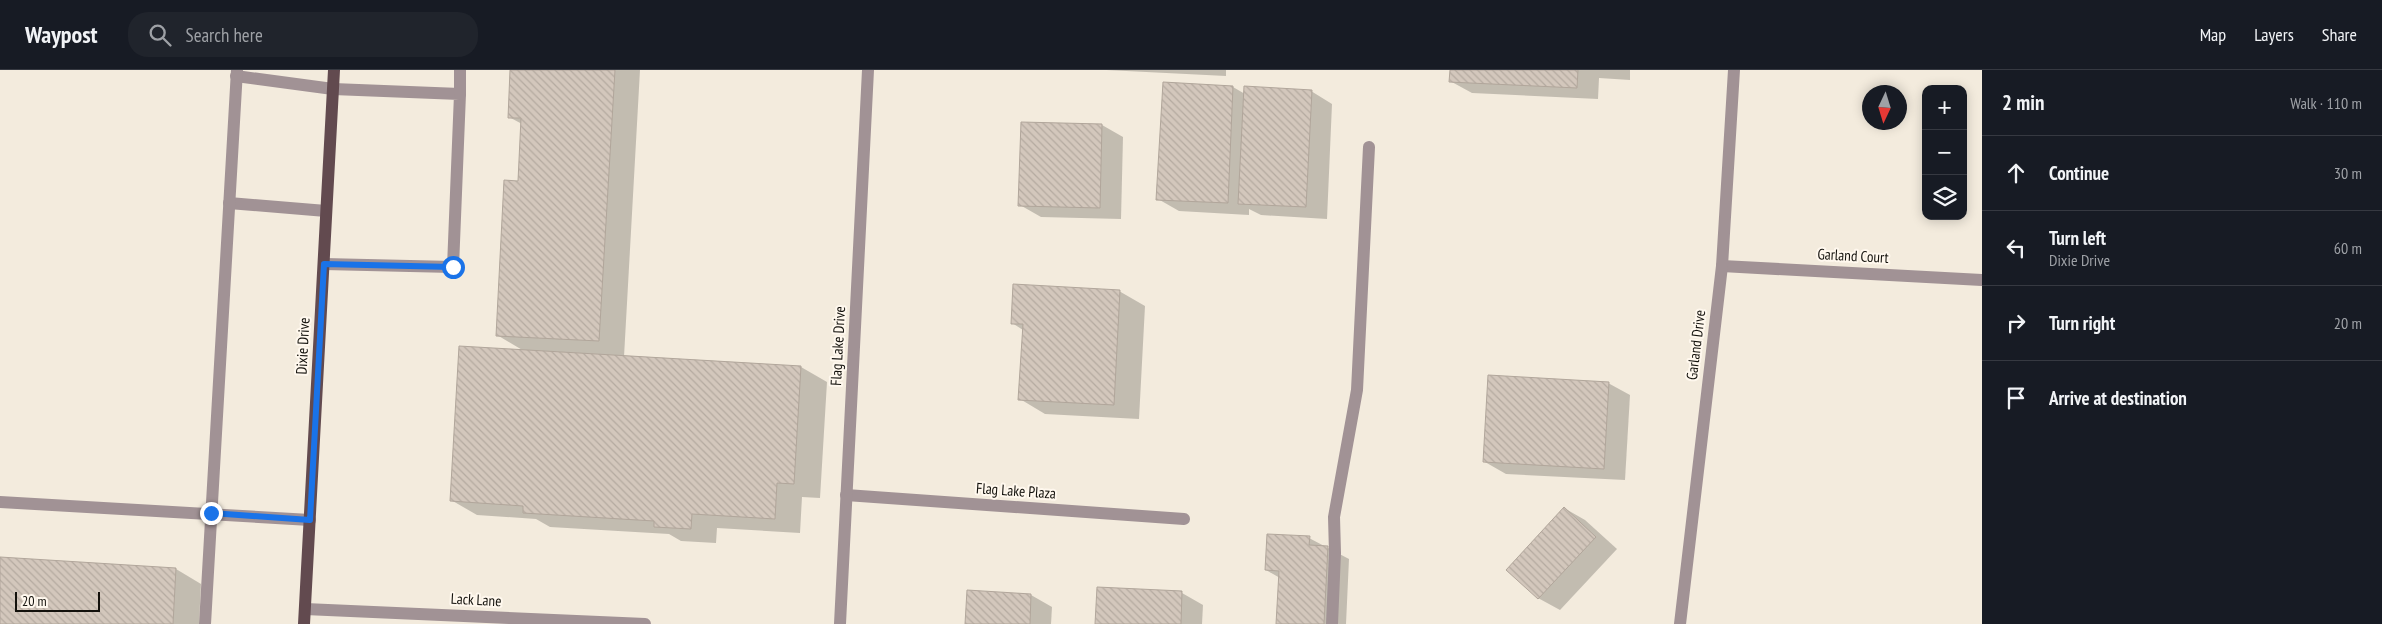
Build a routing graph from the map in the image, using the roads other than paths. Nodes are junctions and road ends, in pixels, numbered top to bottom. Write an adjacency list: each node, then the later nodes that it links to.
1 (334, 70): 6 (main road, Dixie Drive)
2 (460, 70): 7 (street)
3 (868, 70): 14 (street, Flag Lake Drive)
4 (1734, 70): 12 (street, Garland Drive)
5 (236, 73): 6 (street); 9 (street)
6 (333, 89): 7 (street); 10 (main road, Dixie Drive)
7 (460, 94): 11 (street)
8 (1369, 147): 25 (street)
9 (229, 202): 10 (street); 16 (street)
10 (326, 211): 11 (main road, Dixie Drive)
11 (324, 264): 18 (main road, Dixie Drive)
12 (1722, 266): 13 (street, Garland Court); 26 (street, Garland Drive)
13 (1982, 280)
14 (846, 496): 17 (street, Flag Lake Plaza); 24 (street, Flag Lake Drive)
15 (0, 502): 16 (street)
16 (211, 513): 18 (street); 21 (street)
17 (1184, 519)
18 (310, 520): 19 (main road, Dixie Drive)
19 (305, 609): 20 (street, Lack Lane); 22 (main road, Dixie Drive)
20 (420, 619): 23 (street, Lack Lane)
21 (205, 624)
22 (304, 624)
23 (645, 624)
24 (840, 624)
25 (1332, 624)
26 (1680, 624)

